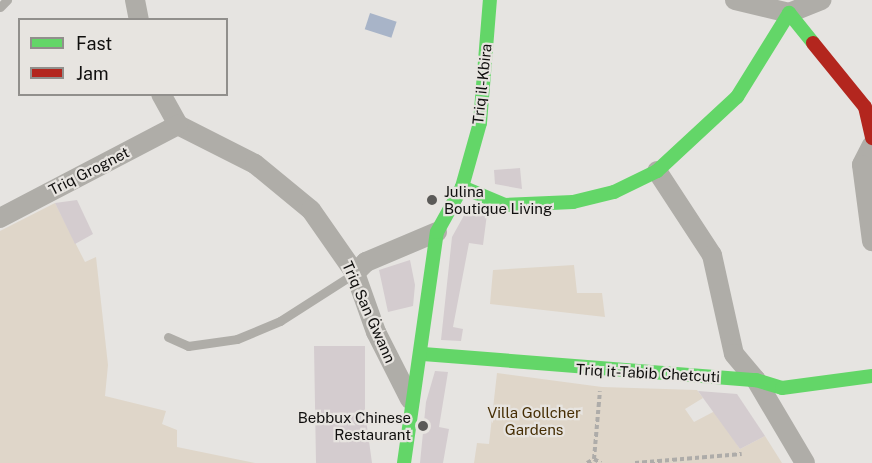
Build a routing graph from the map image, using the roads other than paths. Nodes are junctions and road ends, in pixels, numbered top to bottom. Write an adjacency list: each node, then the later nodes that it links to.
1 (7, 0): 6 (lane)
2 (135, 0): 8 (street)
3 (490, 0): 14 (street, Triq il-Kbira)
4 (735, 0): 7 (street)
5 (821, 0): 7 (street)
6 (0, 7)
7 (789, 13): 11 (street); 13 (street)
8 (139, 18)
9 (162, 96): 10 (street)
10 (178, 125): 15 (street, Triq Grognet); 18 (street, Triq San Ġwann)
11 (872, 138)
12 (872, 146): 17 (street)
13 (657, 171): 14 (street); 22 (street)
14 (462, 187): 16 (street, Triq il-Kbira)
15 (0, 218)
16 (437, 232): 18 (street); 20 (street, Triq il-Kbira)
17 (872, 241)
18 (355, 273): 19 (lane); 23 (street, Triq San Ġwann)
19 (168, 337)
20 (423, 354): 22 (street, Triq it-Tabib Chetcuti); 23 (street, Triq il-Kbira)
21 (872, 376): 22 (street, Triq it-Tabib Chetcuti)
22 (756, 380): 25 (street)
23 (410, 399): 24 (street, Triq il-Kbira)
24 (404, 463)
25 (805, 463)

